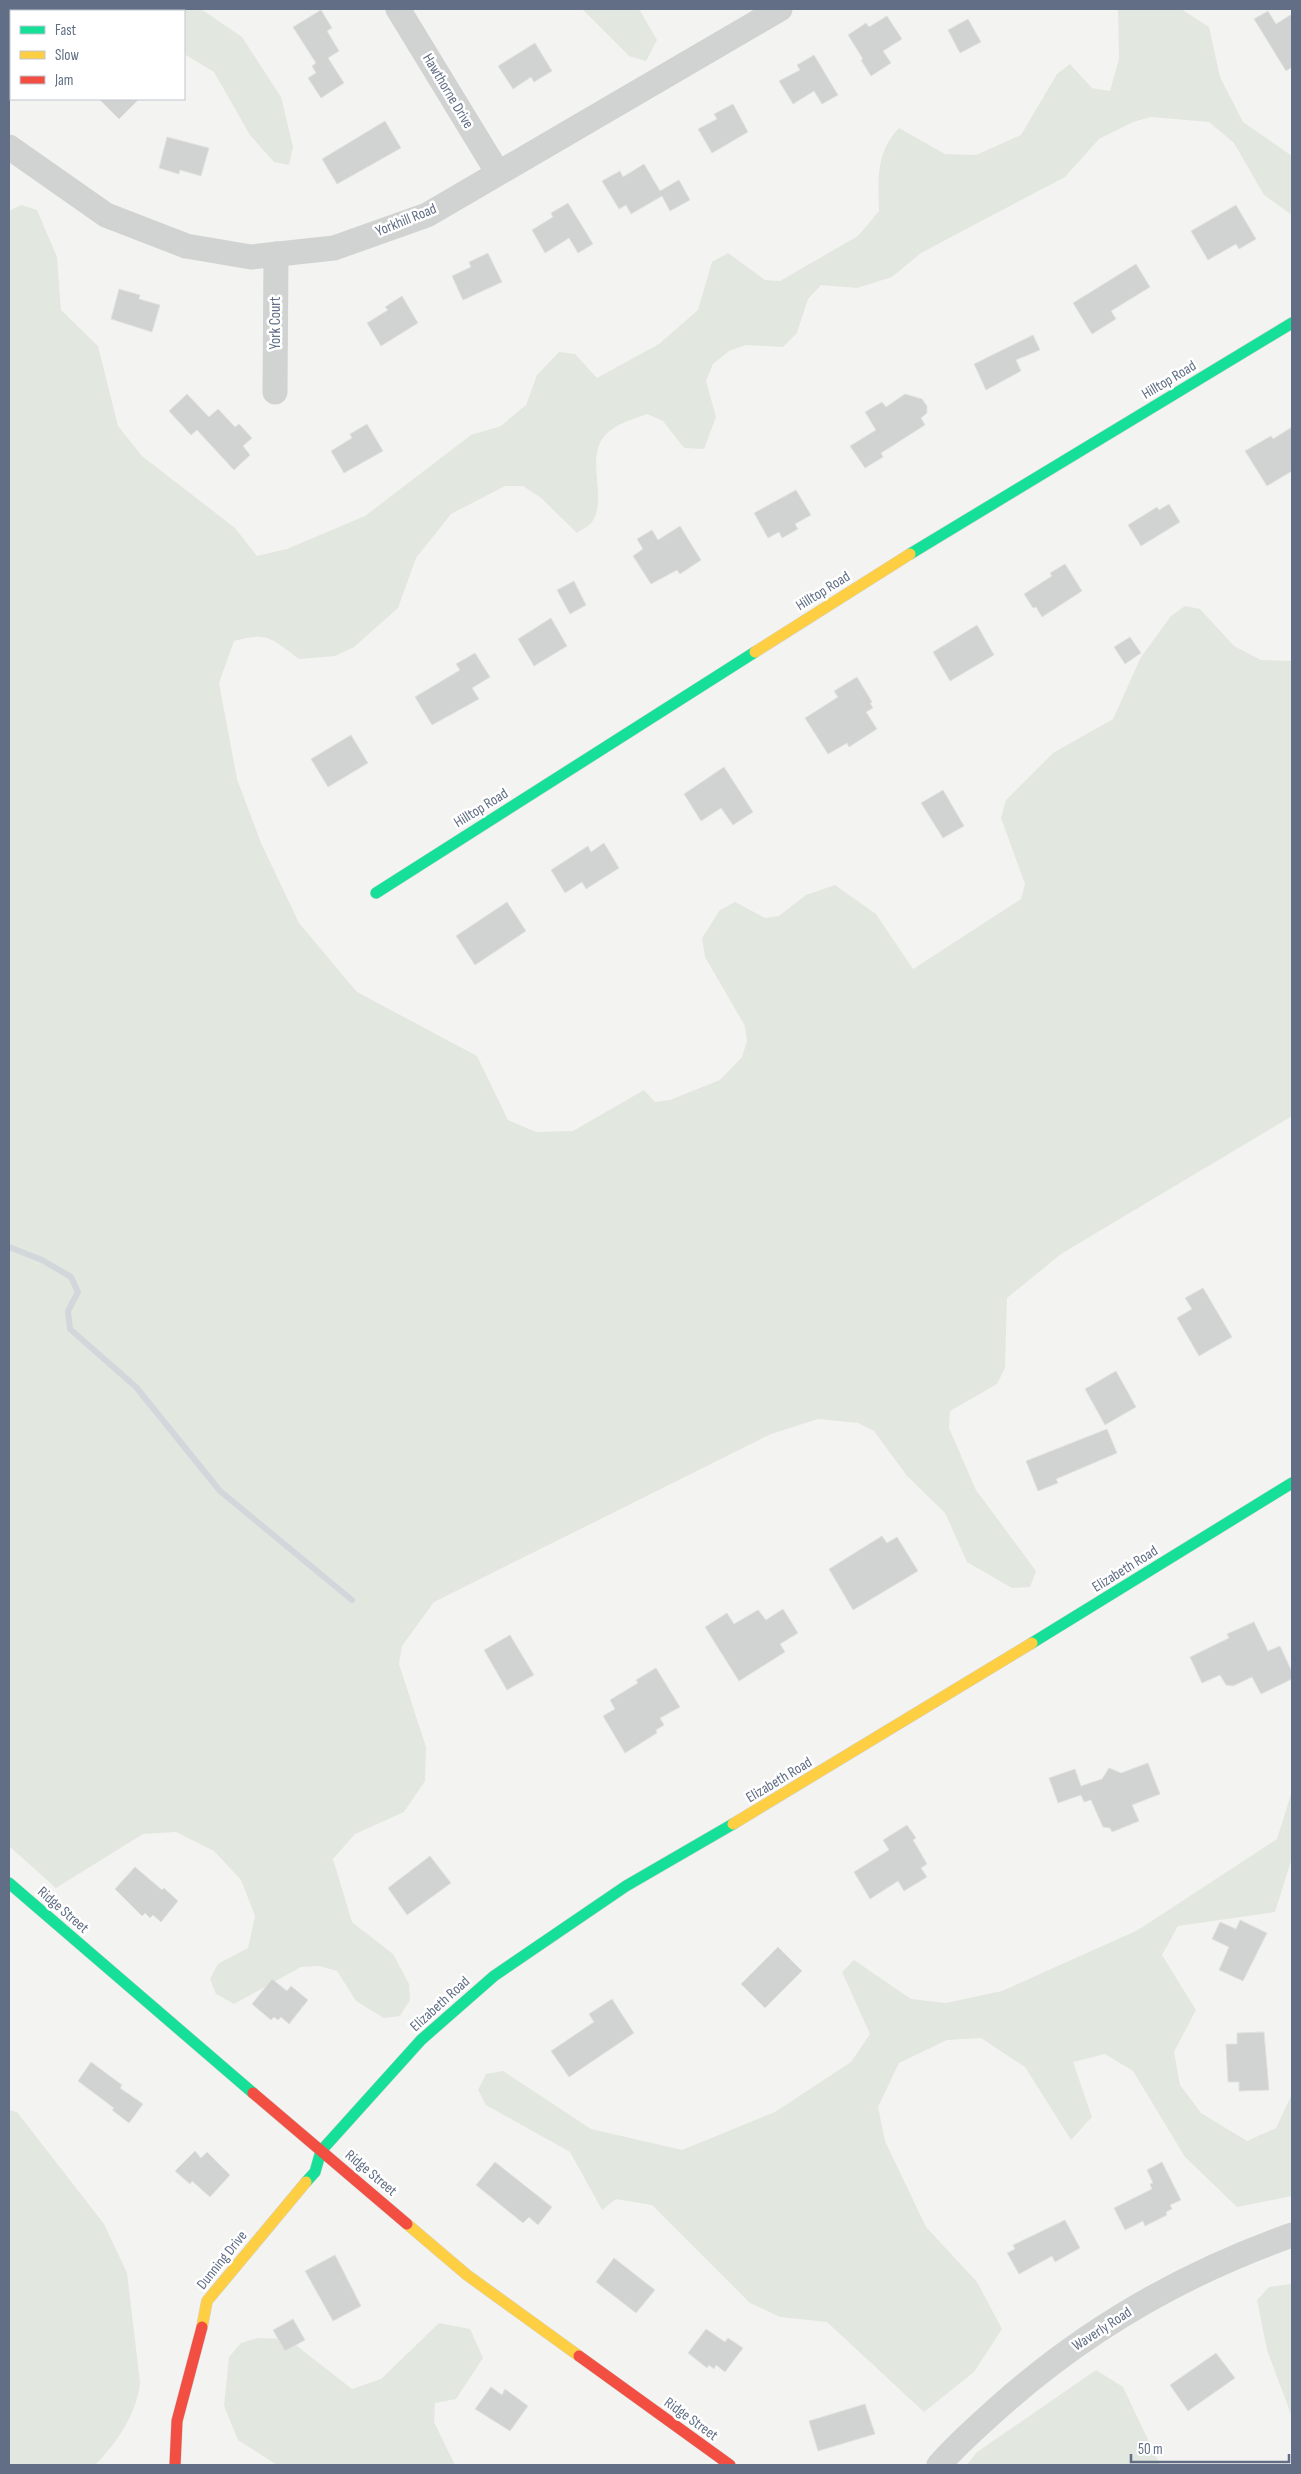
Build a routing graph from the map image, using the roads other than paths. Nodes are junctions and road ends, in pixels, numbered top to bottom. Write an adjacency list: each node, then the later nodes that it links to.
1 (398, 9): 4 (street, Hawthorne Drive)
2 (780, 9): 4 (street, Yorkhill Road)
3 (9, 147): 5 (street, Yorkhill Road)
4 (498, 173): 5 (street, Yorkhill Road)
5 (276, 254): 7 (street, York Court)
6 (1292, 323): 8 (street, Hilltop Road)
7 (275, 392)
8 (376, 893)
9 (1292, 1483): 11 (street, Elizabeth Road)
10 (9, 1883): 11 (street, Ridge Street)
11 (321, 2151): 13 (street, Dunning Drive); 14 (street, Ridge Street)
12 (1292, 2235): 15 (street, Waverly Road)
13 (175, 2465)
14 (730, 2465)
15 (939, 2465)

